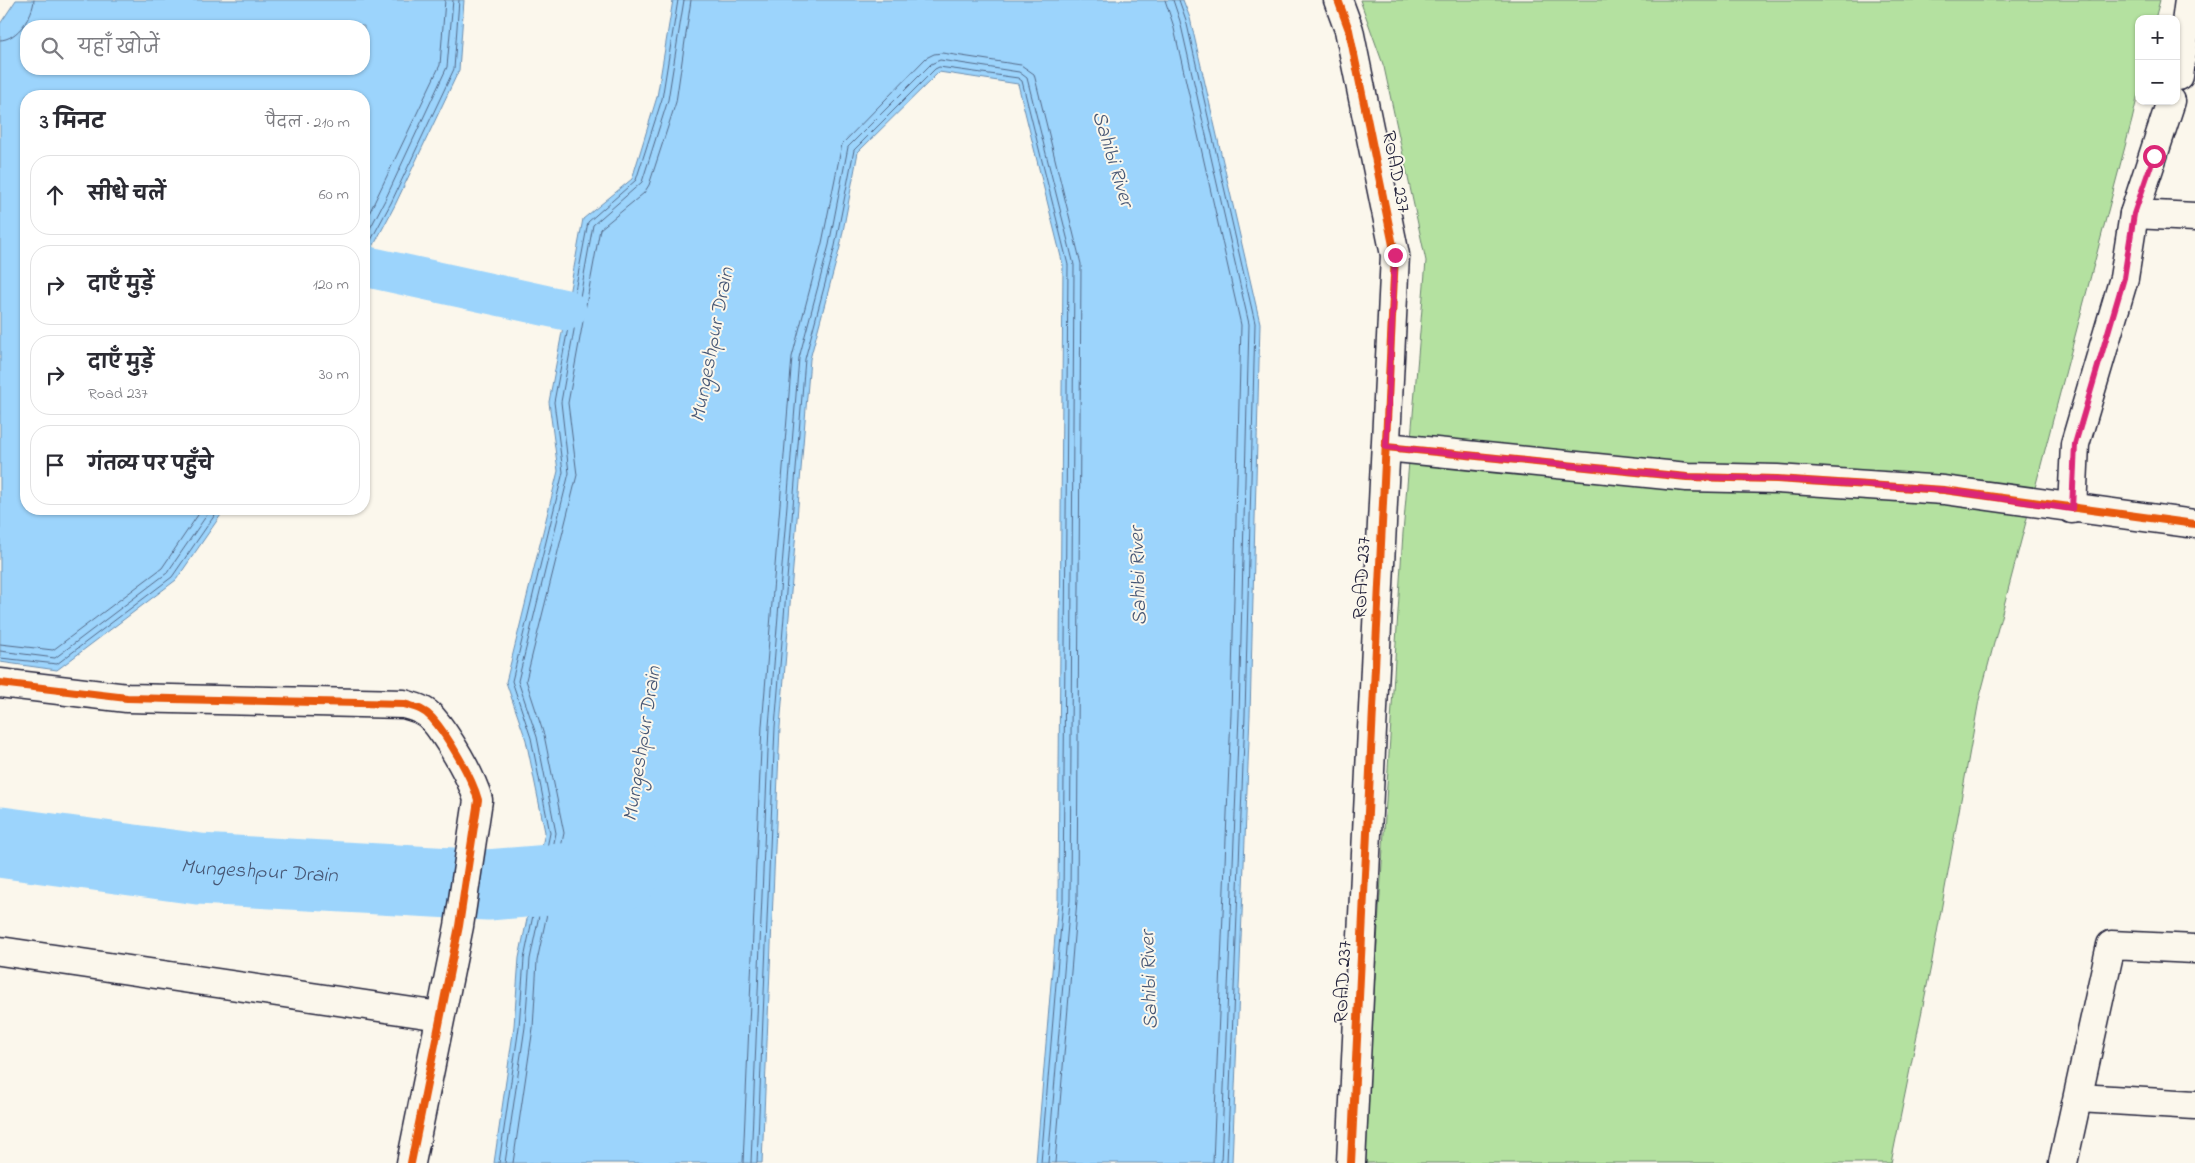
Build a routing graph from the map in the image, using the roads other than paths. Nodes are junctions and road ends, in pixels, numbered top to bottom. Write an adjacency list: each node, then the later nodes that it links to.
1 (1338, 0): 7 (street, ROAD 237)
2 (2189, 0): 3 (street)
3 (2180, 85)
4 (2173, 105): 5 (street)
5 (2134, 214): 6 (street); 8 (street)
6 (2195, 217)
7 (1386, 447): 8 (street); 17 (street, ROAD 237)
8 (2072, 509): 9 (street)
9 (2195, 524)
10 (0, 683): 13 (street)
11 (2195, 949): 14 (street)
12 (0, 951): 13 (street)
13 (440, 1016): 16 (street)
14 (2079, 1098): 15 (street); 18 (street)
15 (2195, 1105)
16 (411, 1163)
17 (1352, 1163)
18 (2063, 1163)

